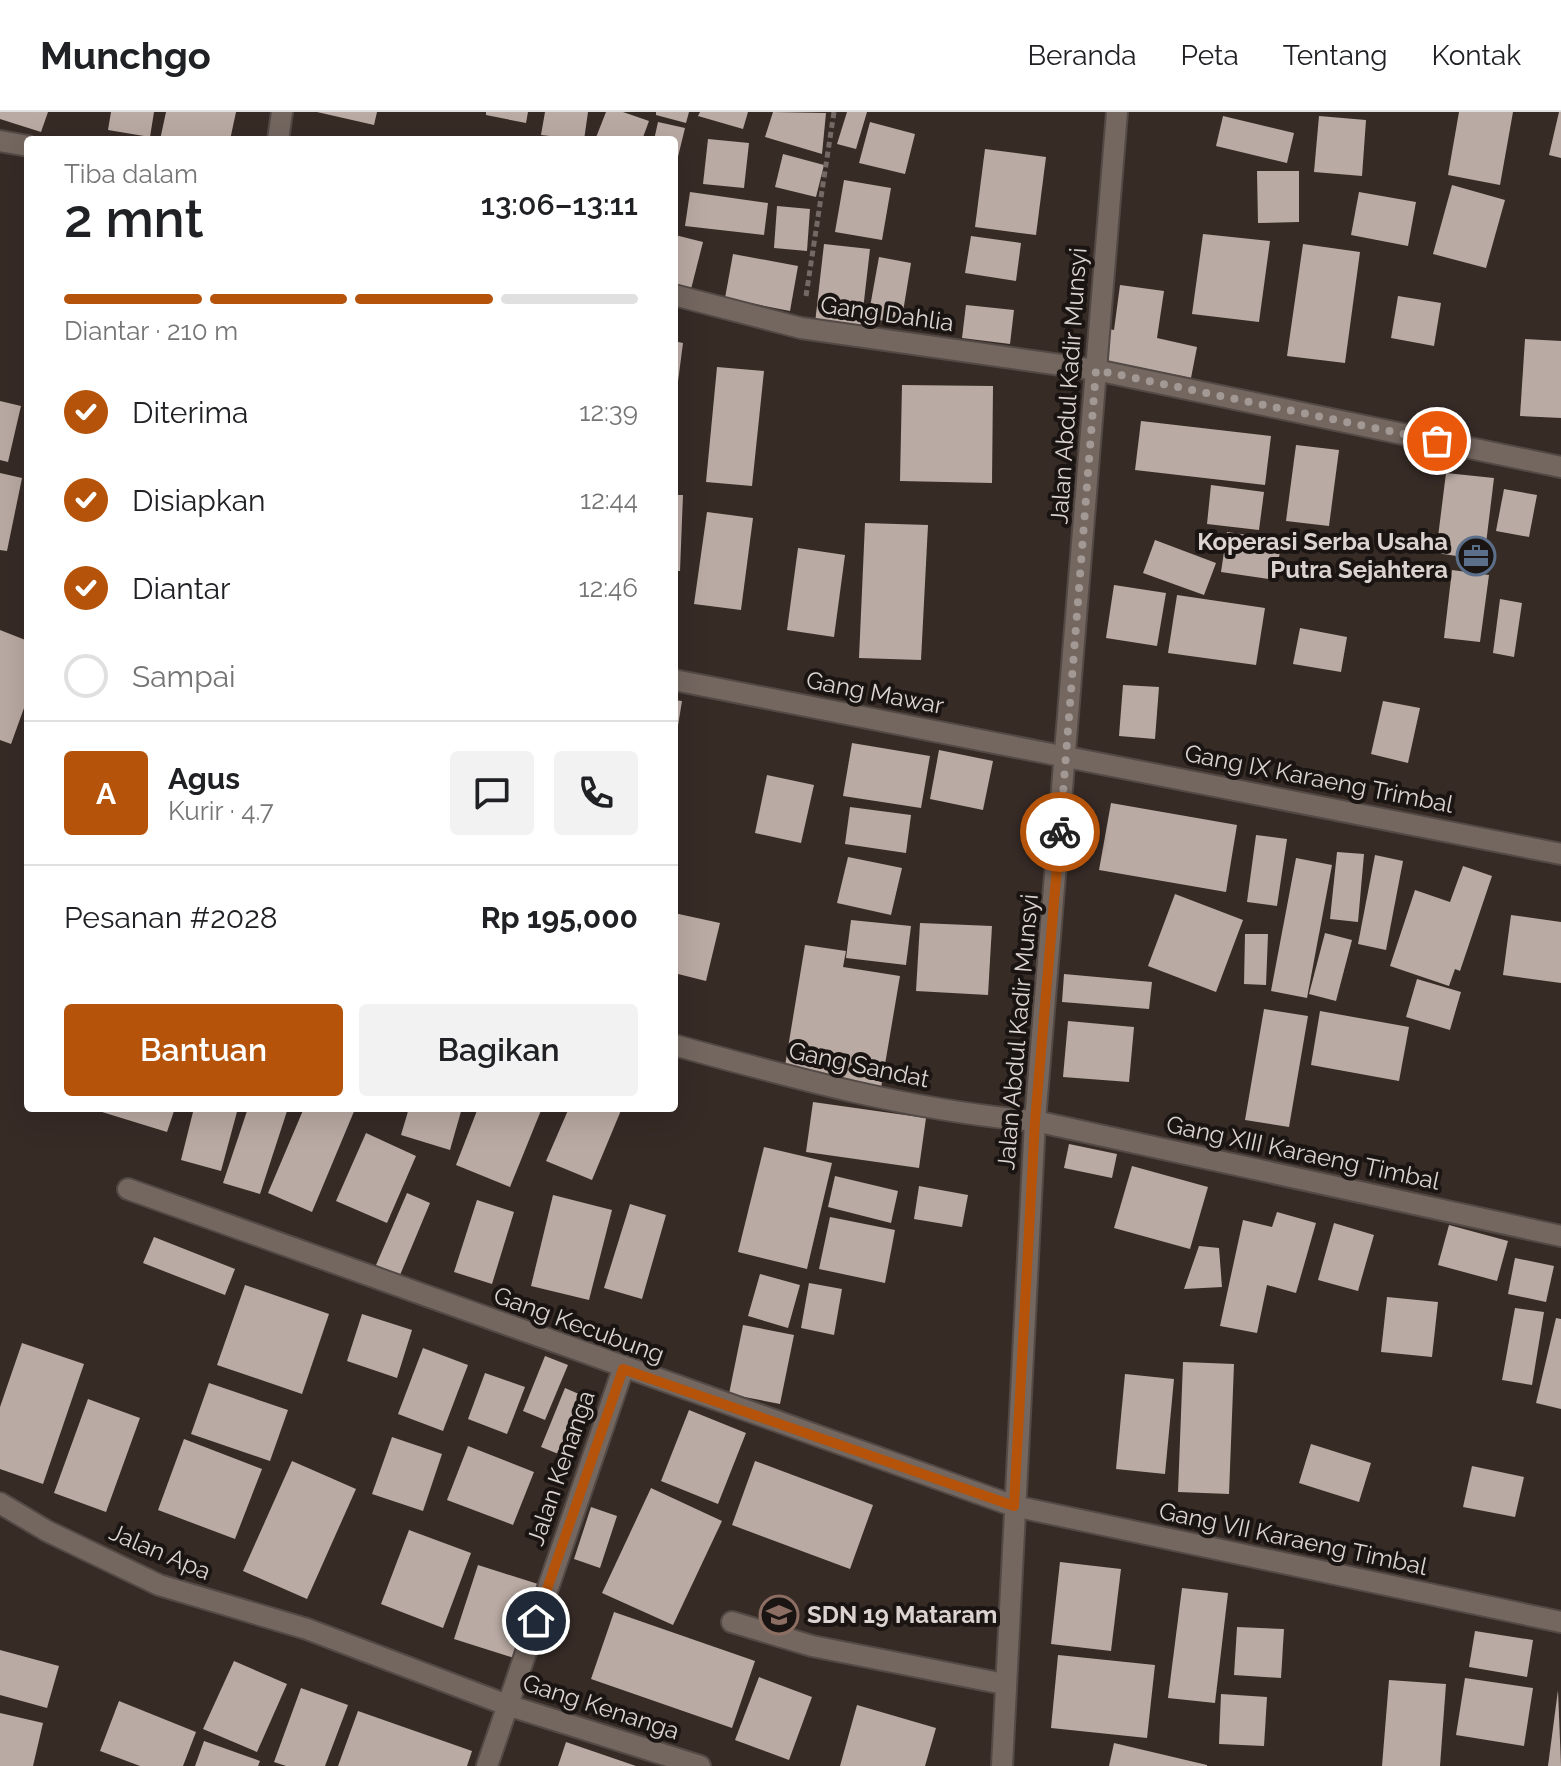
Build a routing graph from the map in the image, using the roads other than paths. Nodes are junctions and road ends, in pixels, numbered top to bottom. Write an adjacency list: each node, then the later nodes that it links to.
1 (282, 112): 3 (street)
2 (1117, 112): 7 (street, Jalan Abdul Kadir Munsyi)
3 (279, 136)
4 (0, 141): 5 (street)
5 (24, 145)
6 (678, 296): 7 (street, Gang Dahlia)
7 (1096, 370): 8 (street, Gang Dahlia); 10 (street, Jalan Abdul Kadir Munsyi)
8 (1561, 467)
9 (678, 681): 10 (street, Gang Mawar)
10 (1067, 756): 11 (street, Gang IX Karaeng Trimbal); 13 (street, Jalan Abdul Kadir Munsyi)
11 (1561, 854)
12 (678, 1046): 13 (street, Gang Sandat)
13 (1035, 1121): 15 (street, Gang XIII Karaeng Timbal); 18 (street, Jalan Abdul Kadir Munsyi)
14 (128, 1189): 16 (street, Gang Kecubung)
15 (1561, 1236)
16 (623, 1369): 18 (street, Gang Kecubung); 23 (street, Jalan Kenanga)
17 (0, 1503): 21 (street, Jalan Apa)
18 (1014, 1506): 20 (street, Gang VII Karaeng Timbal); 22 (street, Jalan Abdul Kadir Munsyi)
19 (732, 1622): 22 (street)
20 (1561, 1622)
21 (307, 1629): 23 (street, Gang Kenanga)
22 (1004, 1684): 26 (street, Jalan Abdul Kadir Munsyi)
23 (507, 1705): 24 (street, Jalan Kenanga); 25 (street, Gang Kenanga)
24 (487, 1766)
25 (700, 1766)
26 (1002, 1766)

